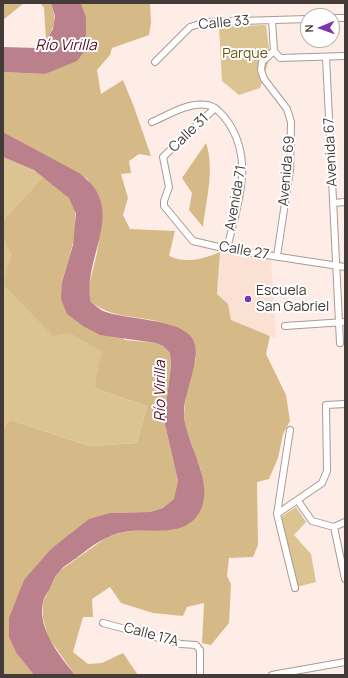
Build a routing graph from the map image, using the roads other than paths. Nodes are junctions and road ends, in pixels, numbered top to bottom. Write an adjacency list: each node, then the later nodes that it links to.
1 (300, 19): 2 (street, Calle 33)
2 (272, 20): 3 (street); 6 (street, Calle 33)
3 (275, 54): 5 (street); 13 (street, Avenida 69)
4 (345, 56): 5 (street)
5 (326, 57): 11 (street, Avenida 67)
6 (155, 62)
7 (215, 108): 8 (street); 9 (street, Calle 31); 12 (street, Avenida 71)
8 (152, 122)
9 (164, 201): 12 (street, Calle 27)
10 (345, 202): 11 (street)
11 (333, 203): 14 (street, Avenida 67)
12 (227, 249): 13 (street, Calle 27)
13 (277, 256): 14 (street, Calle 27)
14 (336, 266): 15 (street, Calle 27); 16 (street, Avenida 67)
15 (345, 267)
16 (342, 322): 17 (street); 18 (street, Avenida 67)
17 (285, 326)
18 (340, 343)
19 (345, 404): 21 (street)
20 (290, 430): 22 (street)
21 (298, 501): 22 (street); 24 (street)
22 (277, 514): 26 (street)
23 (345, 522): 24 (street)
24 (334, 527): 25 (street)
25 (345, 579)
26 (295, 588)
27 (103, 623): 30 (street, Calle 17A)
28 (345, 662): 29 (street)
29 (312, 672): 31 (street)
30 (200, 675)
31 (272, 675)

